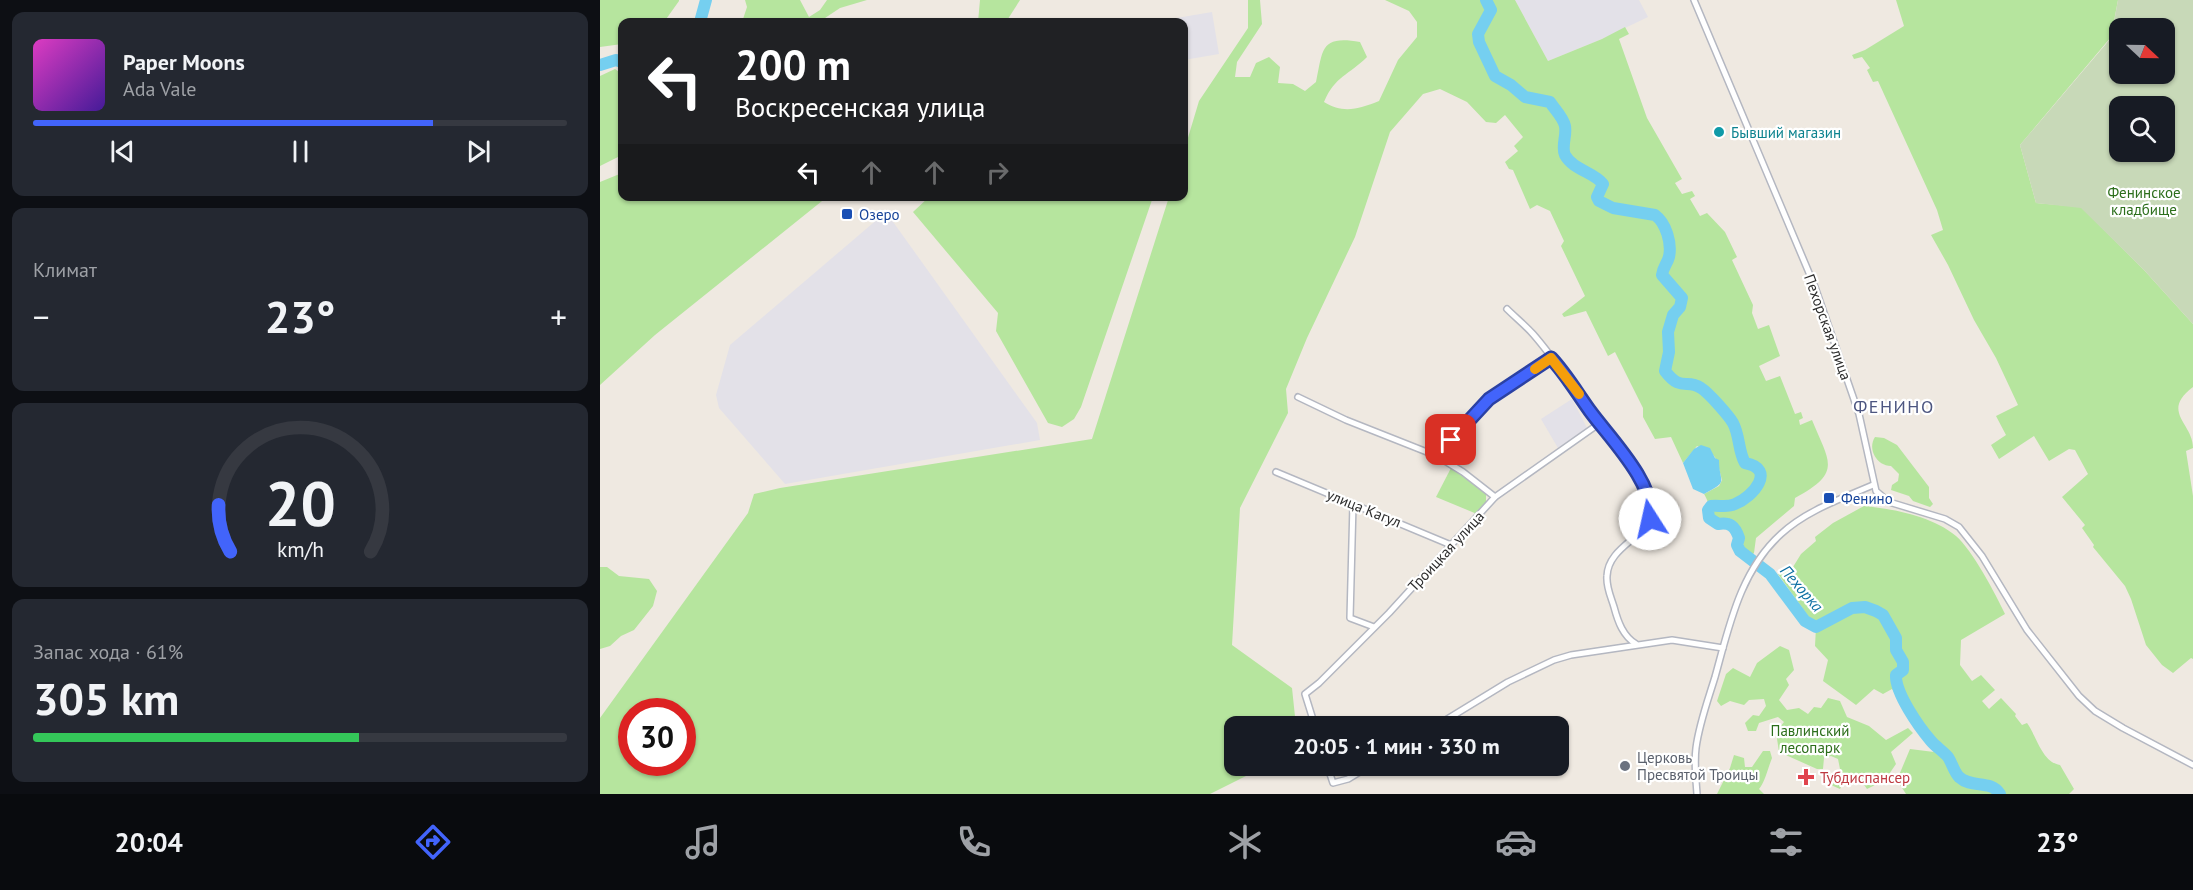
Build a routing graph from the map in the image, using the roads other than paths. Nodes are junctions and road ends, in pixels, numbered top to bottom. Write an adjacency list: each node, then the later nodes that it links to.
1 (1694, 0): 8 (street, Пехорская улица)
2 (1507, 309): 3 (street)
3 (1551, 358): 5 (street); 6 (street)
4 (1298, 397): 6 (street)
5 (1600, 423): 9 (street, Троицкая улица); 13 (street)
6 (1437, 456): 9 (street)
7 (1276, 472): 10 (street, улица Кагул)
8 (1873, 485): 14 (street); 17 (street)
9 (1495, 497): 11 (street, Троицкая улица)
10 (1353, 504): 11 (street, улица Кагул); 12 (street)
11 (1451, 545): 12 (street, Троицкая улица)
12 (1374, 627): 15 (street, Троицкая улица)
13 (1636, 644): 14 (street); 16 (street)
14 (1723, 648): 20 (street)
15 (1312, 716)
16 (1452, 716)
17 (2193, 765)
18 (1331, 776): 19 (street)
19 (1353, 776)
20 (1697, 794)

